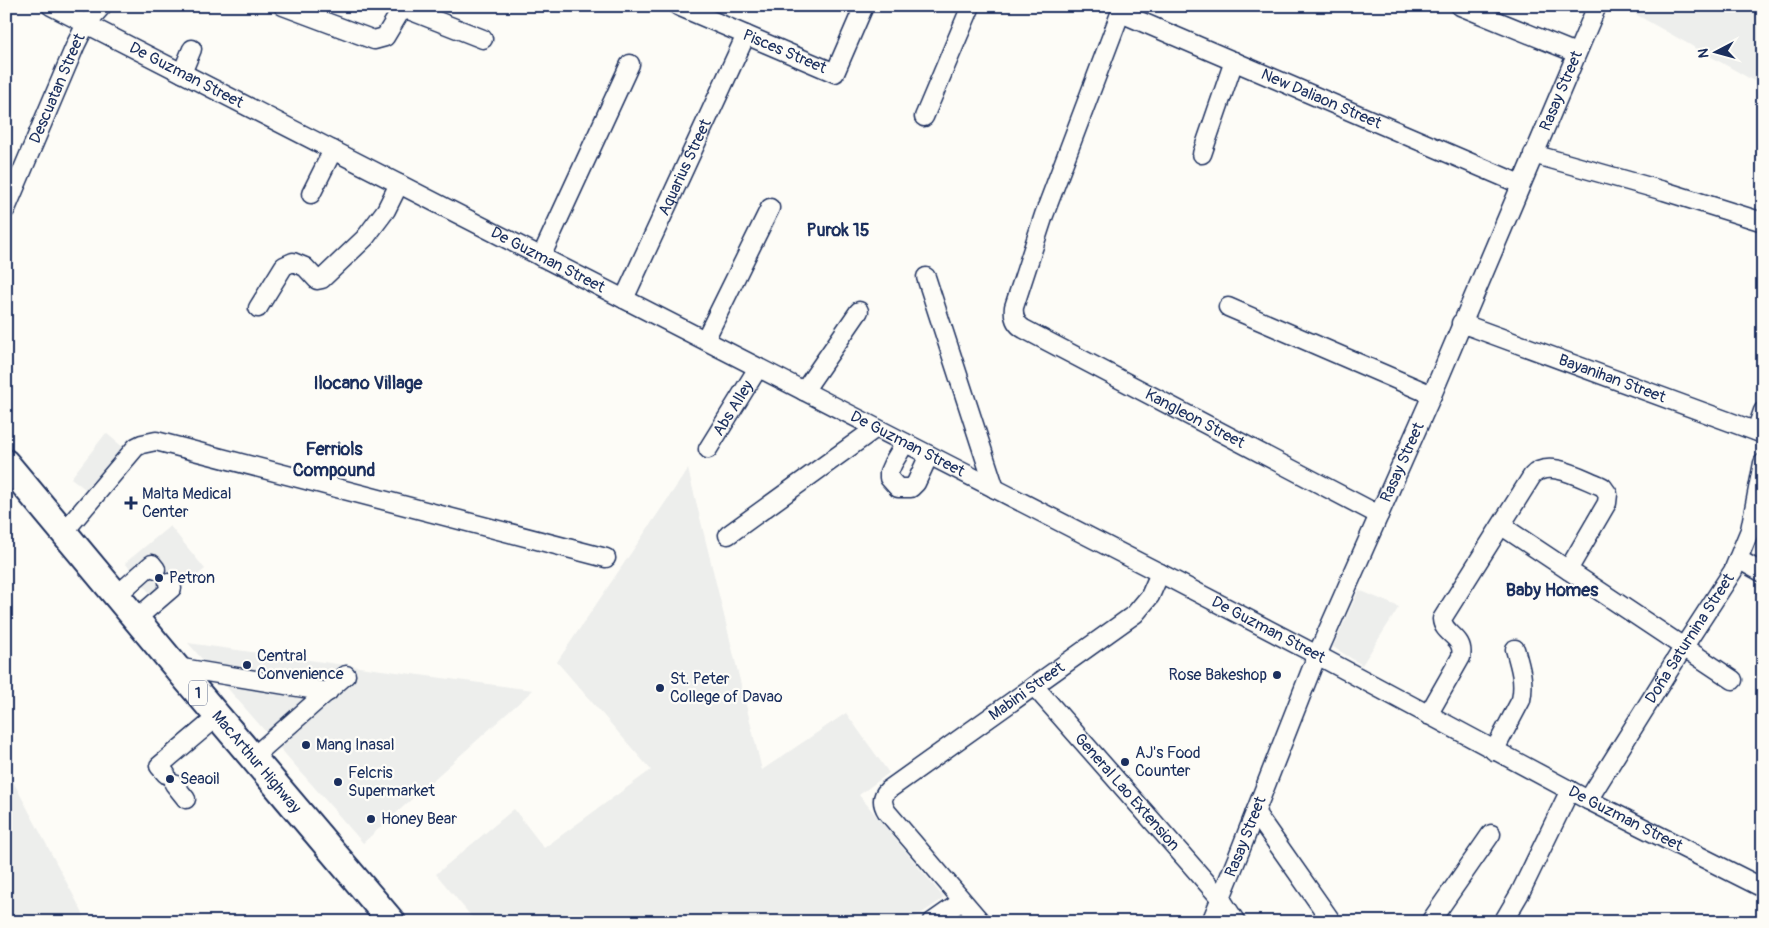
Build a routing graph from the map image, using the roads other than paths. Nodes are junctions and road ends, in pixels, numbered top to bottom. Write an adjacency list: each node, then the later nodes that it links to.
1 (50, 6): 10 (street, De Guzman Street)
2 (102, 6): 10 (street, Descuatan Street)
3 (283, 6): 12 (street)
4 (678, 6): 11 (street, Pisces Street)
5 (864, 6): 11 (street, Pisces Street)
6 (971, 6): 18 (street)
7 (1460, 6): 14 (street)
8 (1596, 6): 14 (street, Rasay Street)
9 (1122, 9): 15 (street, New Daliaon Street); 48 (street, Kangleon Street)
10 (86, 24): 17 (street, De Guzman Street); 26 (street, Descuatan Street)
11 (746, 35): 30 (street, Aquarius Street)
12 (484, 39)
13 (192, 49): 17 (street)
14 (1576, 53): 21 (street, Rasay Street)
15 (1234, 61): 20 (street); 23 (street, New Daliaon Street)
16 (630, 64): 28 (street)
17 (182, 73): 19 (street, De Guzman Street)
18 (924, 117)
19 (333, 150): 22 (street, De Guzman Street); 24 (street)
20 (1202, 154)
21 (1533, 154): 23 (street, Rasay Street); 27 (street)
22 (399, 184): 28 (street, De Guzman Street); 32 (street)
23 (1520, 184): 34 (street, Rasay Street)
24 (311, 194)
25 (770, 208): 35 (street)
26 (6, 209)
27 (1763, 222)
28 (541, 257): 30 (street, De Guzman Street)
29 (926, 277): 47 (street)
30 (624, 299): 35 (street, De Guzman Street)
31 (1228, 307): 38 (street)
32 (258, 308)
33 (859, 311): 37 (street)
34 (1461, 323): 38 (street, Rasay Street); 41 (street, Bayanihan Street)
35 (705, 340): 36 (street, De Guzman Street)
36 (758, 368): 37 (street, De Guzman Street); 43 (street, Abs Alley)
37 (804, 391): 40 (street, De Guzman Street)
38 (1432, 395): 48 (street, Rasay Street)
39 (1763, 411): 41 (street)
40 (876, 428): 42 (street, De Guzman Street); 51 (street)
41 (1759, 433)
42 (905, 443): 44 (street, De Guzman Street); 44 (street)
43 (708, 449)
44 (929, 455): 47 (street, De Guzman Street)
45 (6, 463): 50 (highway, MacArthur Highway / 1)
46 (1763, 463): 53 (street, Doña Saturnina Street)
47 (996, 489): 56 (street, De Guzman Street)
48 (1379, 514): 63 (street, Rasay Street)
49 (1502, 526): 55 (street); 55 (street); 69 (street)
50 (64, 532): 52 (street); 59 (highway, MacArthur Highway / 1)
51 (728, 535)
52 (606, 558)
53 (1738, 559): 57 (street); 62 (street, Doña Saturnina Street)
54 (156, 569): 59 (street)
55 (1568, 570): 62 (street)
56 (1160, 573): 63 (street, De Guzman Street); 67 (street, Mabini Street)
57 (1763, 573)
58 (168, 583): 60 (street)
59 (116, 596): 60 (highway, MacArthur Highway / 1)
60 (136, 619): 64 (highway, MacArthur Highway / 1)
61 (1515, 648): 71 (street)
62 (1683, 648): 66 (street); 75 (street, Doña Saturnina Street)
63 (1317, 655): 69 (street, De Guzman Street); 76 (street, Rasay Street)
64 (176, 667): 68 (street); 70 (highway, MacArthur Highway / 1)
65 (346, 675): 68 (street)
66 (1733, 680)
67 (1034, 686): 79 (street, General Lao Extension); 80 (street, Mabini Street)
68 (328, 692): 72 (street)
69 (1428, 715): 71 (street, De Guzman Street)
70 (217, 716): 72 (highway, MacArthur Highway / 1); 74 (street)
71 (1494, 751): 73 (street, De Guzman Street)
72 (252, 758): 81 (highway, MacArthur Highway / 1)
73 (1570, 790): 75 (street, De Guzman Street); 88 (street)
74 (186, 799)
75 (1588, 800): 78 (street, De Guzman Street)
76 (1255, 812): 79 (street, Rasay Street); 86 (street)
77 (1491, 834): 87 (street)
78 (1763, 888)
79 (1221, 898): 84 (street, Rasay Street); 85 (street, General Lao Extension)
80 (962, 901): 82 (street); 83 (street)
81 (392, 922)
82 (932, 922)
83 (981, 922)
84 (1211, 922)
85 (1236, 922)
86 (1332, 922)
87 (1430, 922)
88 (1503, 922)

